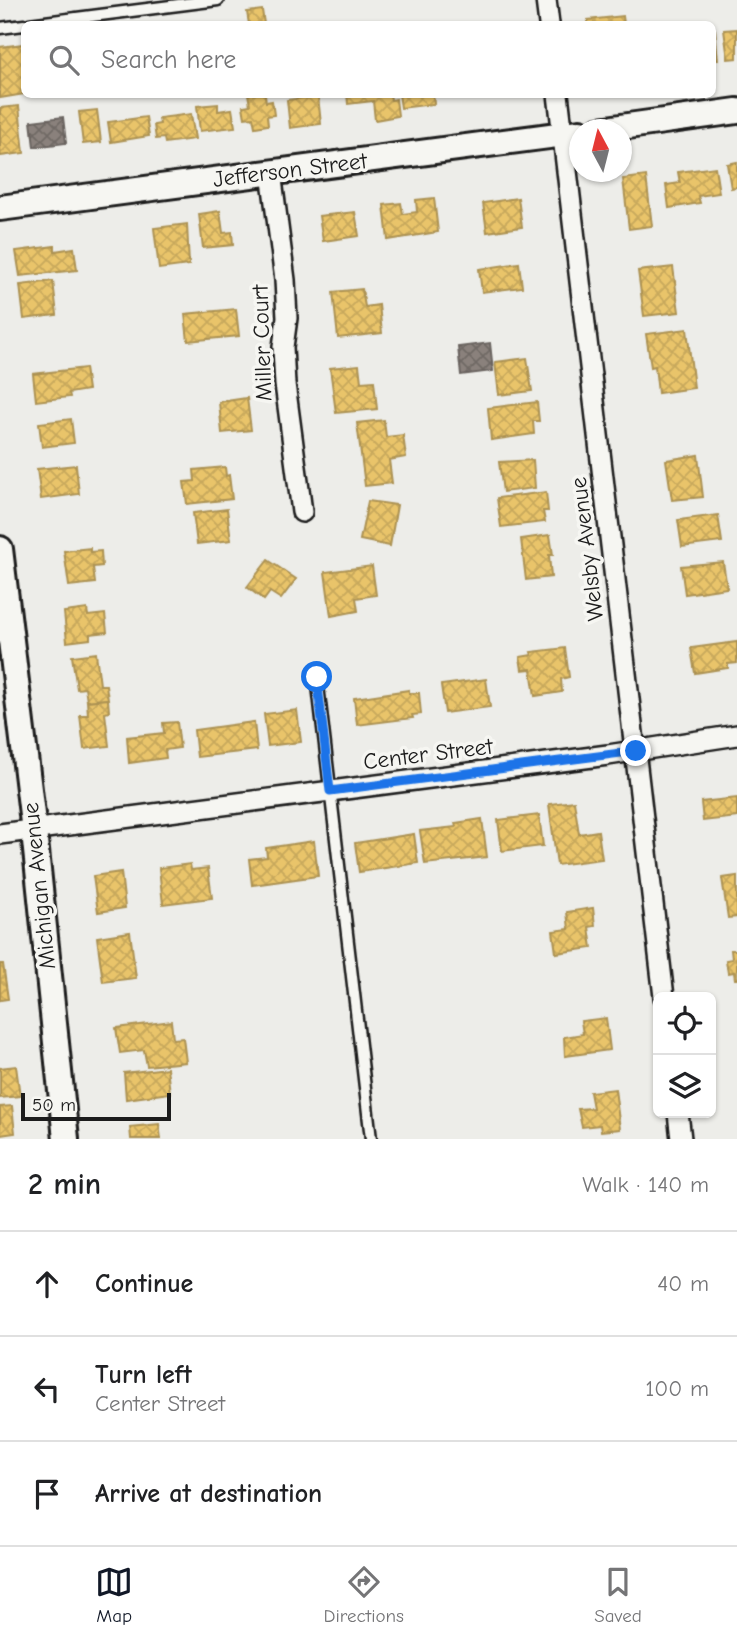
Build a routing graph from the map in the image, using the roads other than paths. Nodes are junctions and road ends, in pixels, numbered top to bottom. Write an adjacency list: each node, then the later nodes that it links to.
1 (218, 0): 3 (lane)
2 (546, 0): 4 (street)
3 (58, 21)
4 (549, 21)
5 (21, 26): 6 (lane)
6 (0, 28)
7 (559, 98): 10 (street, Welsby Avenue)
8 (737, 111): 9 (street)
9 (632, 125)
10 (569, 127)
11 (569, 133): 12 (street, Jefferson Street)
12 (271, 172): 14 (street, Jefferson Street); 15 (street, Miller Court)
13 (576, 182): 19 (street, Welsby Avenue)
14 (0, 208)
15 (302, 512)
16 (0, 550): 21 (street, Michigan Avenue)
17 (317, 677): 20 (lane)
18 (737, 735): 19 (street, Center Street)
19 (636, 751): 20 (street, Center Street); 23 (street, Welsby Avenue)
20 (330, 791): 21 (street, Center Street); 26 (lane)
21 (34, 831): 22 (street, Center Street); 25 (street, Michigan Avenue)
22 (0, 834)
23 (663, 992)
24 (679, 1118): 27 (street)
25 (66, 1139)
26 (371, 1139)
27 (681, 1139)

